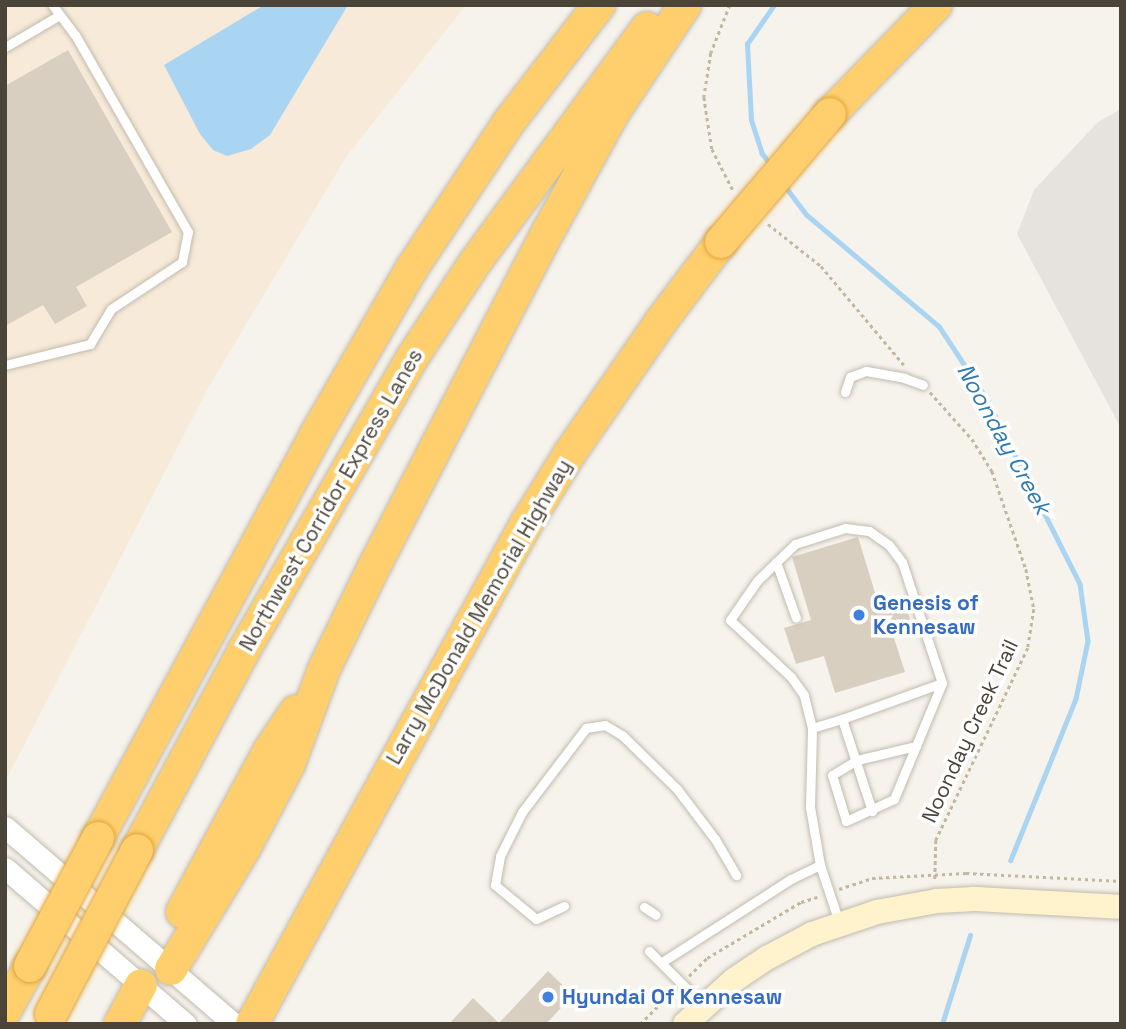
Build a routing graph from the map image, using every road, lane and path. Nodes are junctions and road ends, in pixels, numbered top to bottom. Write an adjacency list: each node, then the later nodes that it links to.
1 (52, 5): 7 (lane)
2 (598, 5): 39 (highway, bridge)
3 (664, 5): 40 (highway, Northwest Corridor Express Lanes, bridge)
4 (685, 5): 36 (highway)
5 (730, 5): 9 (path)
6 (936, 5): 44 (highway, Larry McDonald Memorial Highway, bridge)
7 (58, 16): 8 (lane); 11 (lane)
8 (5, 47)
9 (734, 191)
10 (766, 222): 12 (path, Noonday Creek Trail)
11 (5, 365)
12 (923, 385): 13 (lane); 26 (path, Noonday Creek Trail)
13 (845, 392)
14 (776, 562): 15 (lane); 16 (lane); 18 (lane)
15 (796, 618)
16 (942, 683): 17 (lane); 19 (lane)
17 (842, 719): 18 (lane); 20 (lane)
18 (812, 728): 23 (lane)
19 (916, 746): 20 (lane); 21 (lane)
20 (857, 761): 21 (lane); 21 (lane)
21 (872, 811)
22 (5, 827): 36 (street)
23 (820, 865): 33 (lane); 35 (lane)
24 (5, 868): 37 (street)
25 (736, 875): 29 (lane)
26 (934, 876): 27 (path); 28 (path, Noonday Creek Trail)
27 (1121, 881)
28 (937, 901): 31 (main road); 33 (main road)
29 (564, 906)
30 (644, 907): 32 (lane)
31 (1121, 907)
32 (656, 915)
33 (839, 924): 38 (main road)
34 (649, 951): 35 (lane)
35 (662, 962): 38 (lane)
36 (164, 963): 37 (street); 43 (street)
37 (146, 1002): 41 (highway); 42 (street)
38 (704, 1006): 45 (main road)
39 (5, 1011)
40 (48, 1019)
41 (120, 1024)
42 (186, 1024)
43 (234, 1024)
44 (253, 1024)
45 (685, 1024)

